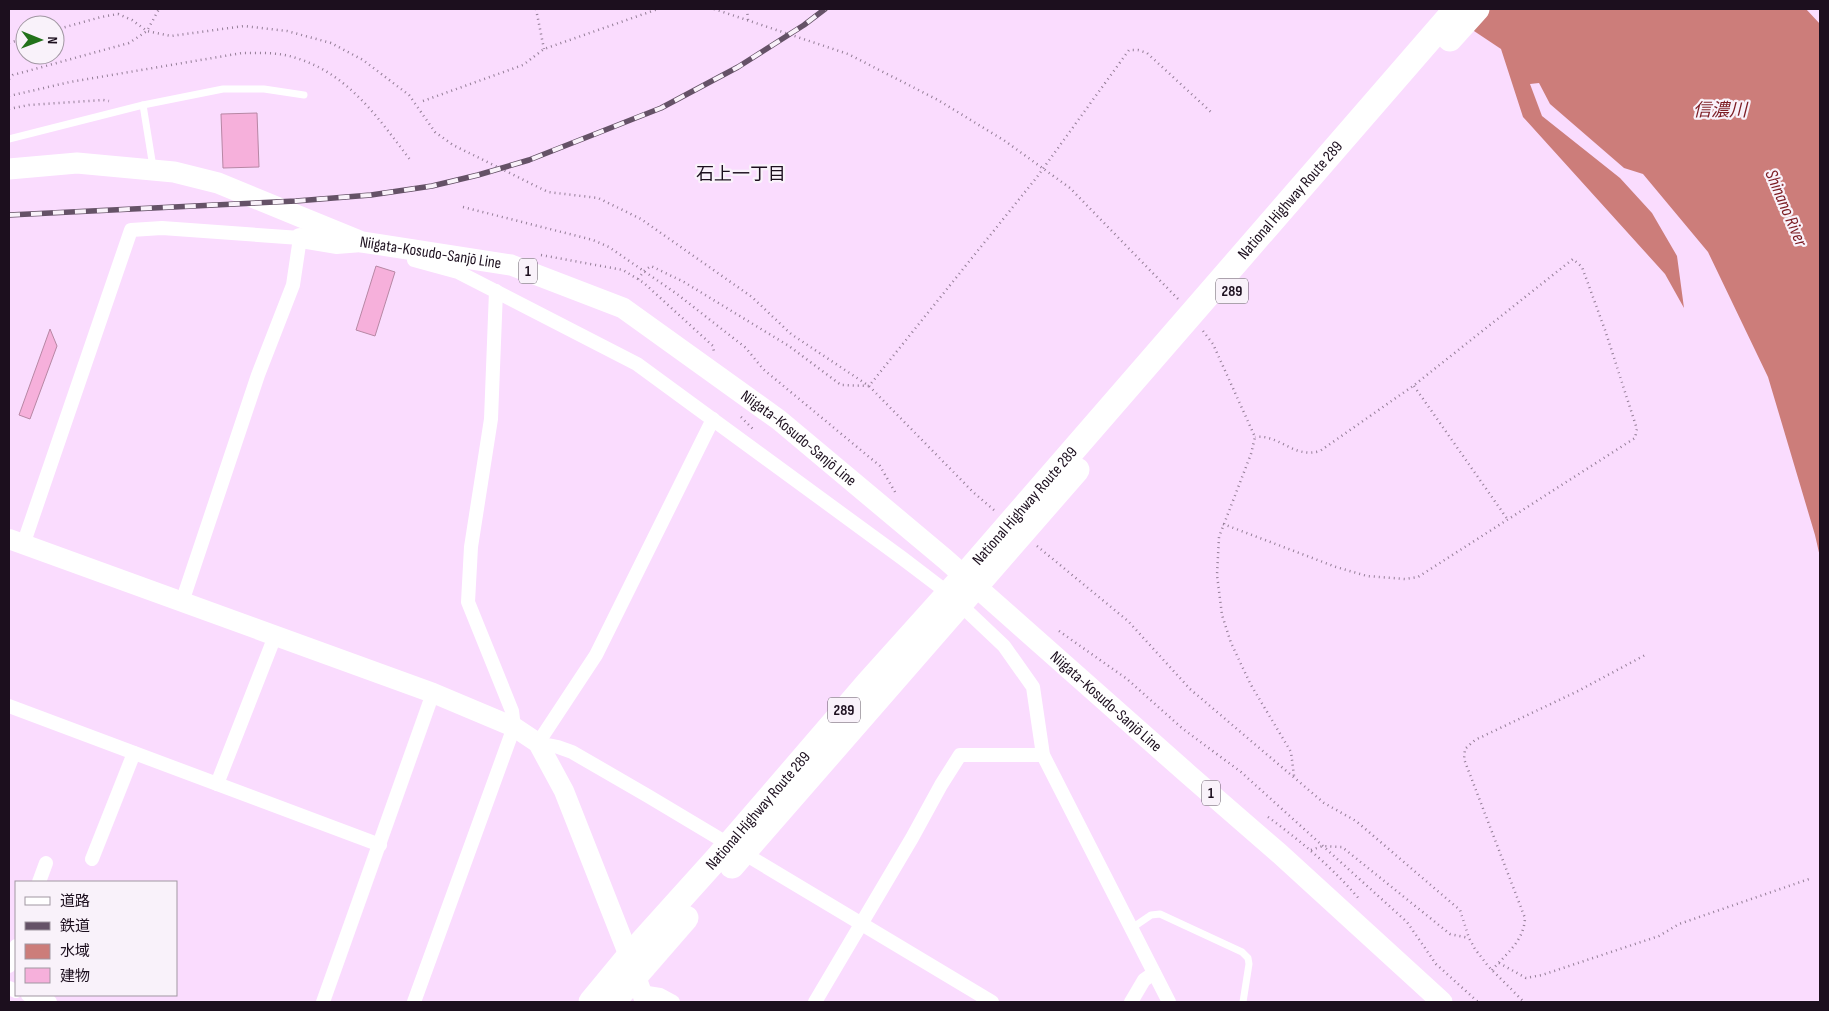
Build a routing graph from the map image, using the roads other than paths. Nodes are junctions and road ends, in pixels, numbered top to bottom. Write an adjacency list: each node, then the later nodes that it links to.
1 (1456, 9): 13 (highway, National Highway Route 289 / 289)
2 (1477, 9): 13 (highway, National Highway Route 289 / 289)
3 (304, 95): 4 (lane)
4 (143, 105): 5 (lane); 7 (lane)
5 (9, 139)
6 (9, 169): 7 (main road, Niigata-Kosudo-Sanjō Line / 1)
7 (154, 170): 9 (main road, Niigata-Kosudo-Sanjō Line / 1)
8 (300, 238): 9 (street); 12 (street); 14 (street)
9 (362, 242): 10 (street); 13 (main road, Niigata-Kosudo-Sanjō Line / 1)
10 (496, 291): 11 (street); 18 (street)
11 (712, 419): 13 (street); 19 (street)
12 (16, 542): 14 (street)
13 (968, 582): 21 (street); 32 (highway, National Highway Route 289 / 289); 45 (main road, Niigata-Kosudo-Sanjō Line / 1)
14 (182, 602): 15 (street)
15 (275, 636): 16 (street); 22 (street)
16 (434, 693): 18 (street); 23 (street)
17 (9, 706): 20 (street)
18 (514, 727): 19 (street); 36 (street)
19 (538, 743): 27 (street); 32 (street)
20 (134, 753): 22 (street); 24 (street)
21 (1043, 755): 27 (street); 28 (street)
22 (217, 784): 23 (street)
23 (380, 845): 35 (street)
24 (92, 859)
25 (46, 863): 26 (street)
26 (40, 881)
27 (861, 925): 40 (street); 41 (street)
28 (1132, 928): 31 (street); 44 (lane)
29 (15, 949): 30 (street)
30 (9, 966)
31 (1154, 973): 42 (street); 43 (street)
32 (637, 981): 37 (highway, National Highway Route 289 / 289); 38 (highway, National Highway Route 289 / 289); 39 (street)
33 (31, 996): 34 (street)
34 (50, 1002)
35 (323, 1002)
36 (414, 1002)
37 (591, 1002)
38 (613, 1002)
39 (673, 1002)
40 (815, 1002)
41 (992, 1002)
42 (1131, 1002)
43 (1169, 1002)
44 (1243, 1002)
45 (1442, 1002)

